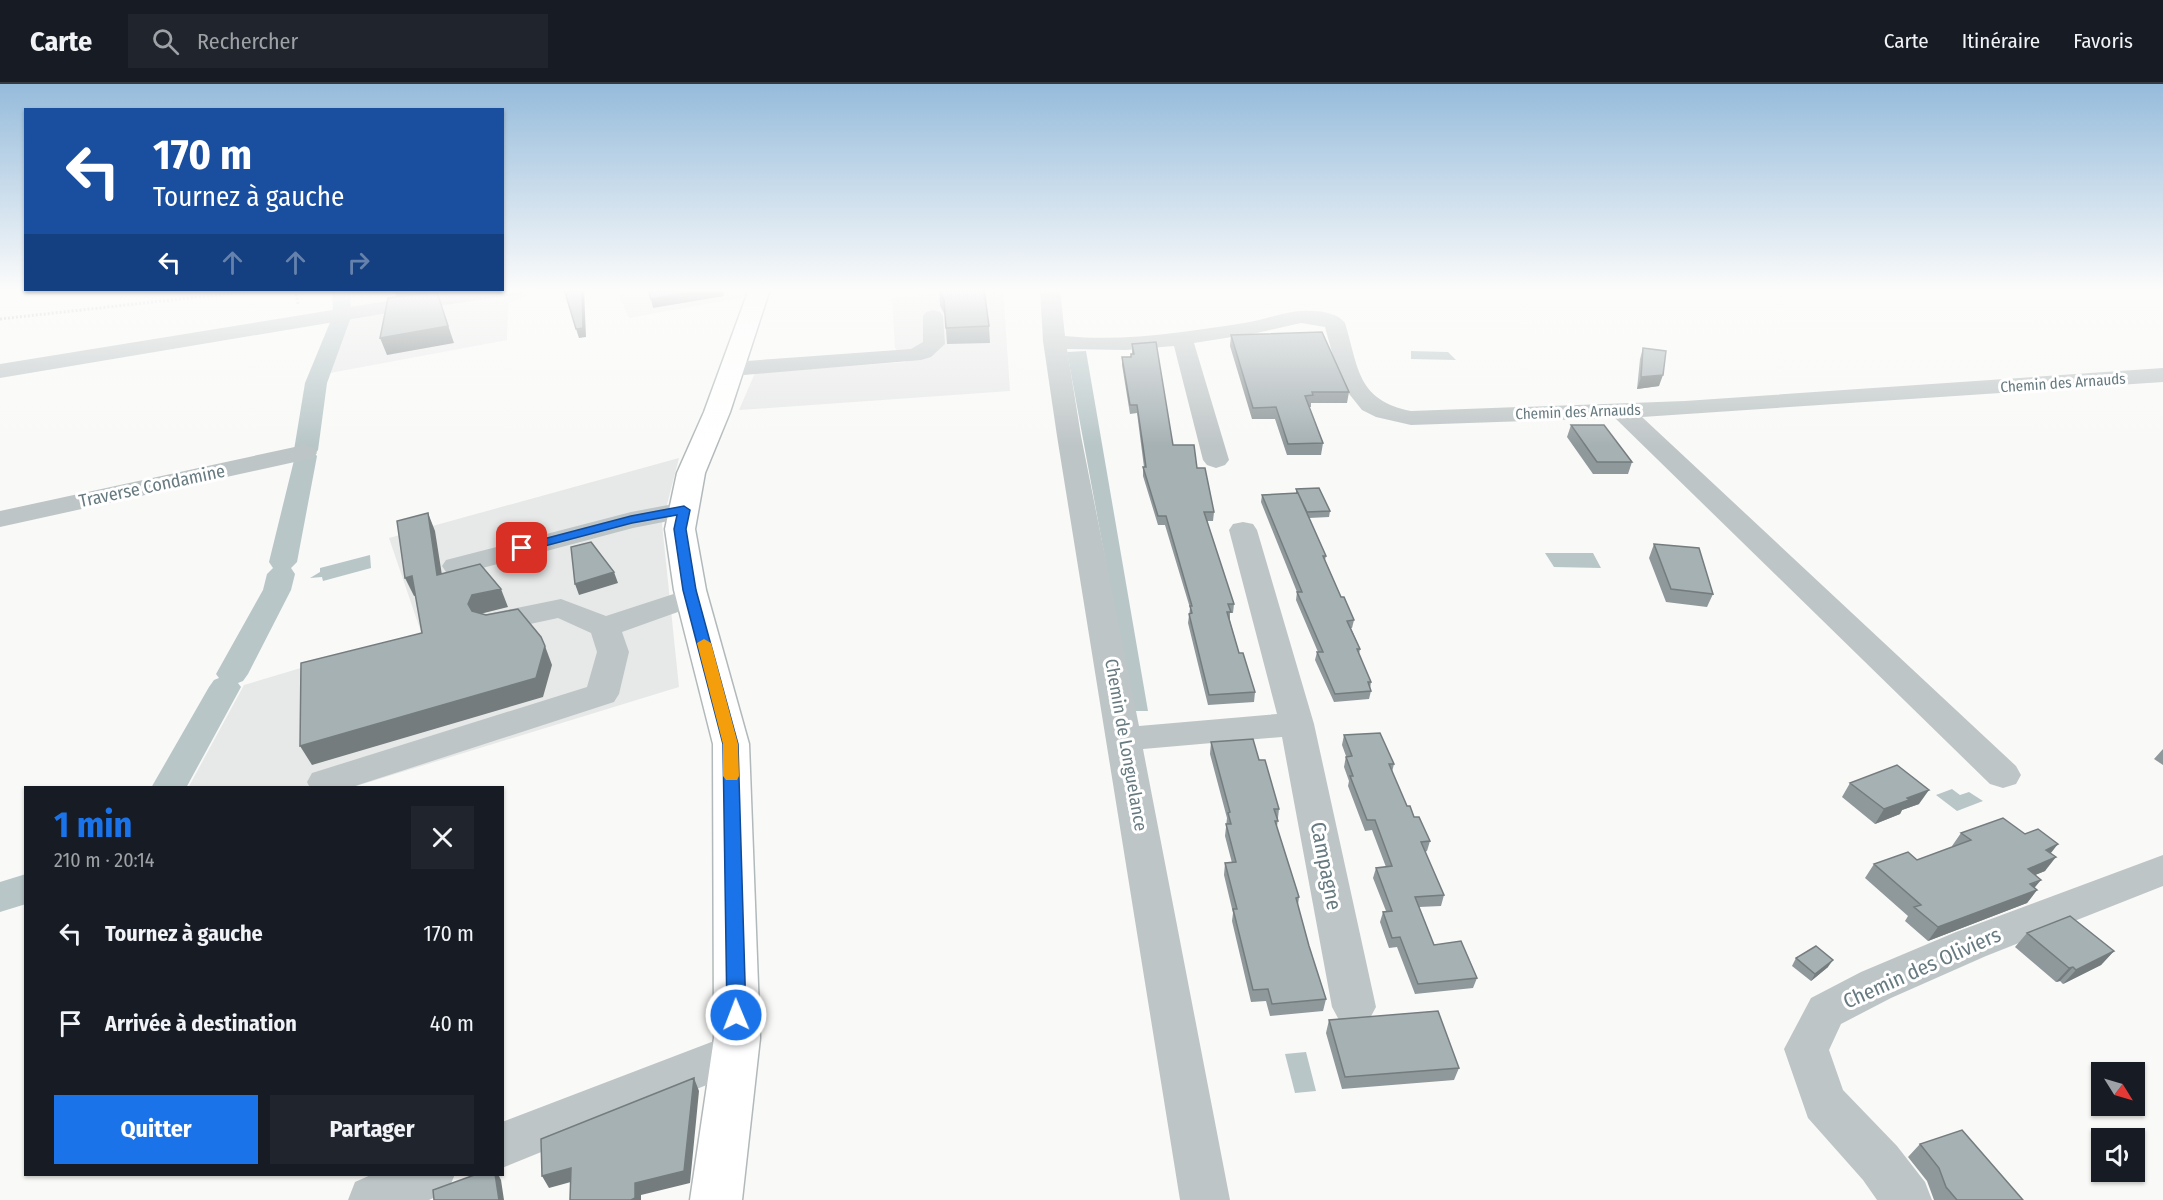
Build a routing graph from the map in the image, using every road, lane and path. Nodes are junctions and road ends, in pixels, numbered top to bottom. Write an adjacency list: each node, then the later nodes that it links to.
1 (180, 341): 9 (street)
2 (742, 341): 8 (main road)
3 (934, 341): 8 (street)
4 (1054, 341): 5 (street, Chemin des Arnauds); 22 (street, Chemin de Longuelance)
5 (1138, 341)
6 (1183, 341): 13 (street)
7 (1341, 341): 11 (street, Chemin des Arnauds)
8 (732, 369): 14 (main road)
9 (0, 371)
10 (2163, 375): 11 (street, Chemin des Arnauds)
11 (1622, 411): 23 (street)
12 (304, 453): 15 (street, Traverse Condamine)
13 (1216, 460)
14 (684, 510): 17 (street); 18 (main road)
15 (0, 519)
16 (1244, 530): 21 (street, Campagne)
17 (456, 566)
18 (692, 597): 20 (street); 27 (main road)
19 (493, 622): 20 (street)
20 (605, 627): 24 (street)
21 (1297, 724): 22 (street); 26 (street, Campagne)
22 (1125, 739): 32 (street, Chemin de Longuelance)
23 (2003, 775)
24 (325, 782)
25 (2163, 870): 33 (street, Chemin des Oliviers)
26 (1354, 1007)
27 (735, 1053): 28 (street); 31 (main road)
28 (504, 1144)
29 (427, 1176): 30 (street)
30 (373, 1200)
31 (716, 1200)
32 (1205, 1200)
33 (1908, 1200)

